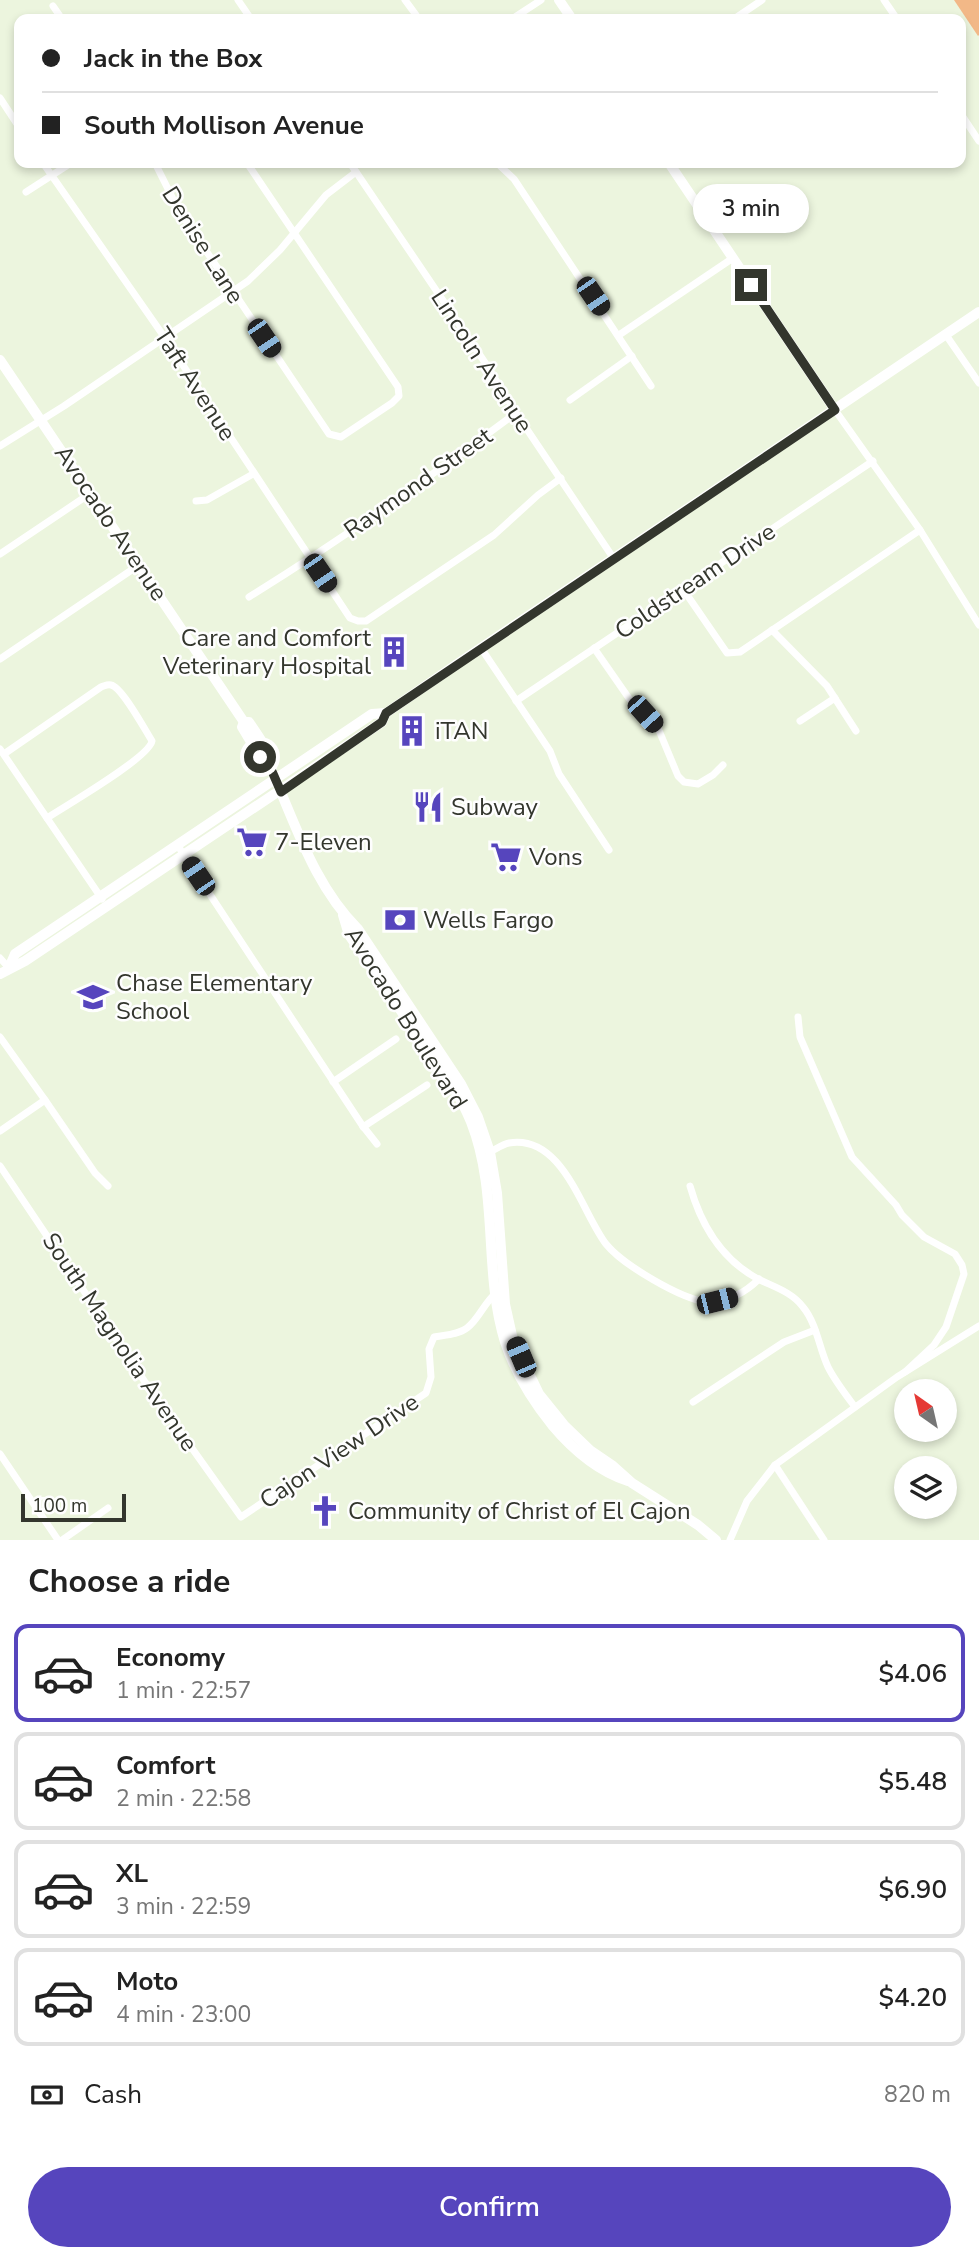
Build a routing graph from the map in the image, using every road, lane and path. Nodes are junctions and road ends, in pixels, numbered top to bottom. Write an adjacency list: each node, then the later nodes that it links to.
1 (541, 0): 5 (street)
2 (762, 0): 6 (street)
3 (53, 6): 4 (street)
4 (59, 14)
5 (520, 14)
6 (741, 14)
7 (0, 98): 8 (street)
8 (14, 119)
9 (966, 122): 10 (street)
10 (979, 141)
11 (46, 168): 19 (street, Taft Avenue)
12 (64, 168): 19 (street)
13 (158, 168): 23 (street, Denise Lane)
14 (250, 168): 21 (street)
15 (353, 168): 18 (street, Lincoln Avenue)
16 (502, 168): 25 (street)
17 (672, 168): 22 (main road)
18 (356, 172): 21 (street); 34 (street, Lincoln Avenue)
19 (52, 176): 20 (street); 27 (street, Taft Avenue)
20 (26, 192)
21 (293, 232): 23 (street); 23 (street, Denise Lane)
22 (733, 258): 25 (street); 33 (main road)
23 (233, 293): 27 (street)
24 (979, 312): 26 (main road)
25 (619, 335): 28 (street)
26 (946, 335): 30 (street); 33 (main road)
27 (165, 338): 35 (street); 38 (street, Taft Avenue)
28 (632, 356): 31 (street); 32 (street)
29 (0, 360): 35 (main road, Avocado Avenue)
30 (979, 383)
31 (651, 386)
32 (569, 400)
33 (835, 410): 37 (street); 45 (main road)
34 (516, 413): 39 (street, Lincoln Avenue); 44 (street, Raymond Street)
35 (41, 419): 36 (street); 40 (main road, Avocado Avenue)
36 (0, 446)
37 (873, 461): 42 (street); 47 (street, Coldstream Drive)
38 (253, 474): 41 (street); 44 (street, Taft Avenue)
39 (561, 478): 44 (street, Taft Avenue); 45 (street, Lincoln Avenue)
40 (91, 493): 43 (street); 46 (main road, Avocado Avenue)
41 (196, 501)
42 (920, 530): 49 (street); 50 (street)
43 (0, 554)
44 (310, 558): 48 (street, Raymond Street)
45 (614, 559): 51 (main road)
46 (139, 565): 53 (street); 61 (main road, Avocado Avenue)
47 (683, 589): 50 (street); 52 (street, Coldstream Drive)
48 (249, 597)
49 (979, 625)
50 (772, 630): 54 (street)
51 (481, 648): 55 (street); 56 (main road)
52 (594, 648): 55 (street, Coldstream Drive); 60 (street)
53 (0, 659)
54 (835, 698): 57 (street); 58 (street)
55 (516, 701): 64 (street)
56 (386, 713): 61 (main road); 62 (main road)
57 (800, 721)
58 (856, 731)
59 (2, 752): 63 (street); 63 (street)
60 (723, 765)
61 (276, 780): 62 (main road, Avocado Avenue); 65 (main road)
62 (281, 792): 65 (main road); 67 (main road, Avocado Boulevard)
63 (47, 818): 66 (street)
64 (609, 850)
65 (181, 851): 66 (main road); 73 (street)
66 (104, 902): 69 (main road)
67 (343, 914): 79 (main road, Avocado Boulevard); 84 (main road, Avocado Boulevard)
68 (0, 958): 69 (street)
69 (5, 971)
70 (799, 1017): 87 (street)
71 (0, 1037): 75 (street)
72 (396, 1039): 73 (street)
73 (333, 1082): 76 (street)
74 (427, 1085): 76 (street)
75 (45, 1100): 77 (street); 81 (street)
76 (363, 1127): 78 (street)
77 (0, 1131)
78 (377, 1144)
79 (490, 1152): 83 (street); 92 (main road, Avocado Boulevard)
80 (0, 1166): 94 (street, South Magnolia Avenue)
81 (108, 1186)
82 (690, 1186): 83 (street)
83 (759, 1279): 86 (street)
84 (496, 1293): 92 (main road, Avocado Boulevard); 94 (street, Cajon View Drive)
85 (979, 1326): 87 (street)
86 (815, 1330): 88 (street); 89 (street)
87 (905, 1373): 89 (street)
88 (693, 1402)
89 (855, 1407): 91 (street)
90 (0, 1454): 95 (street)
91 (775, 1465): 97 (street); 98 (street)
92 (632, 1483): 96 (main road, Avocado Boulevard)
93 (108, 1508): 95 (street)
94 (241, 1517)
95 (60, 1540)
96 (716, 1540)
97 (730, 1540)
98 (824, 1540)

